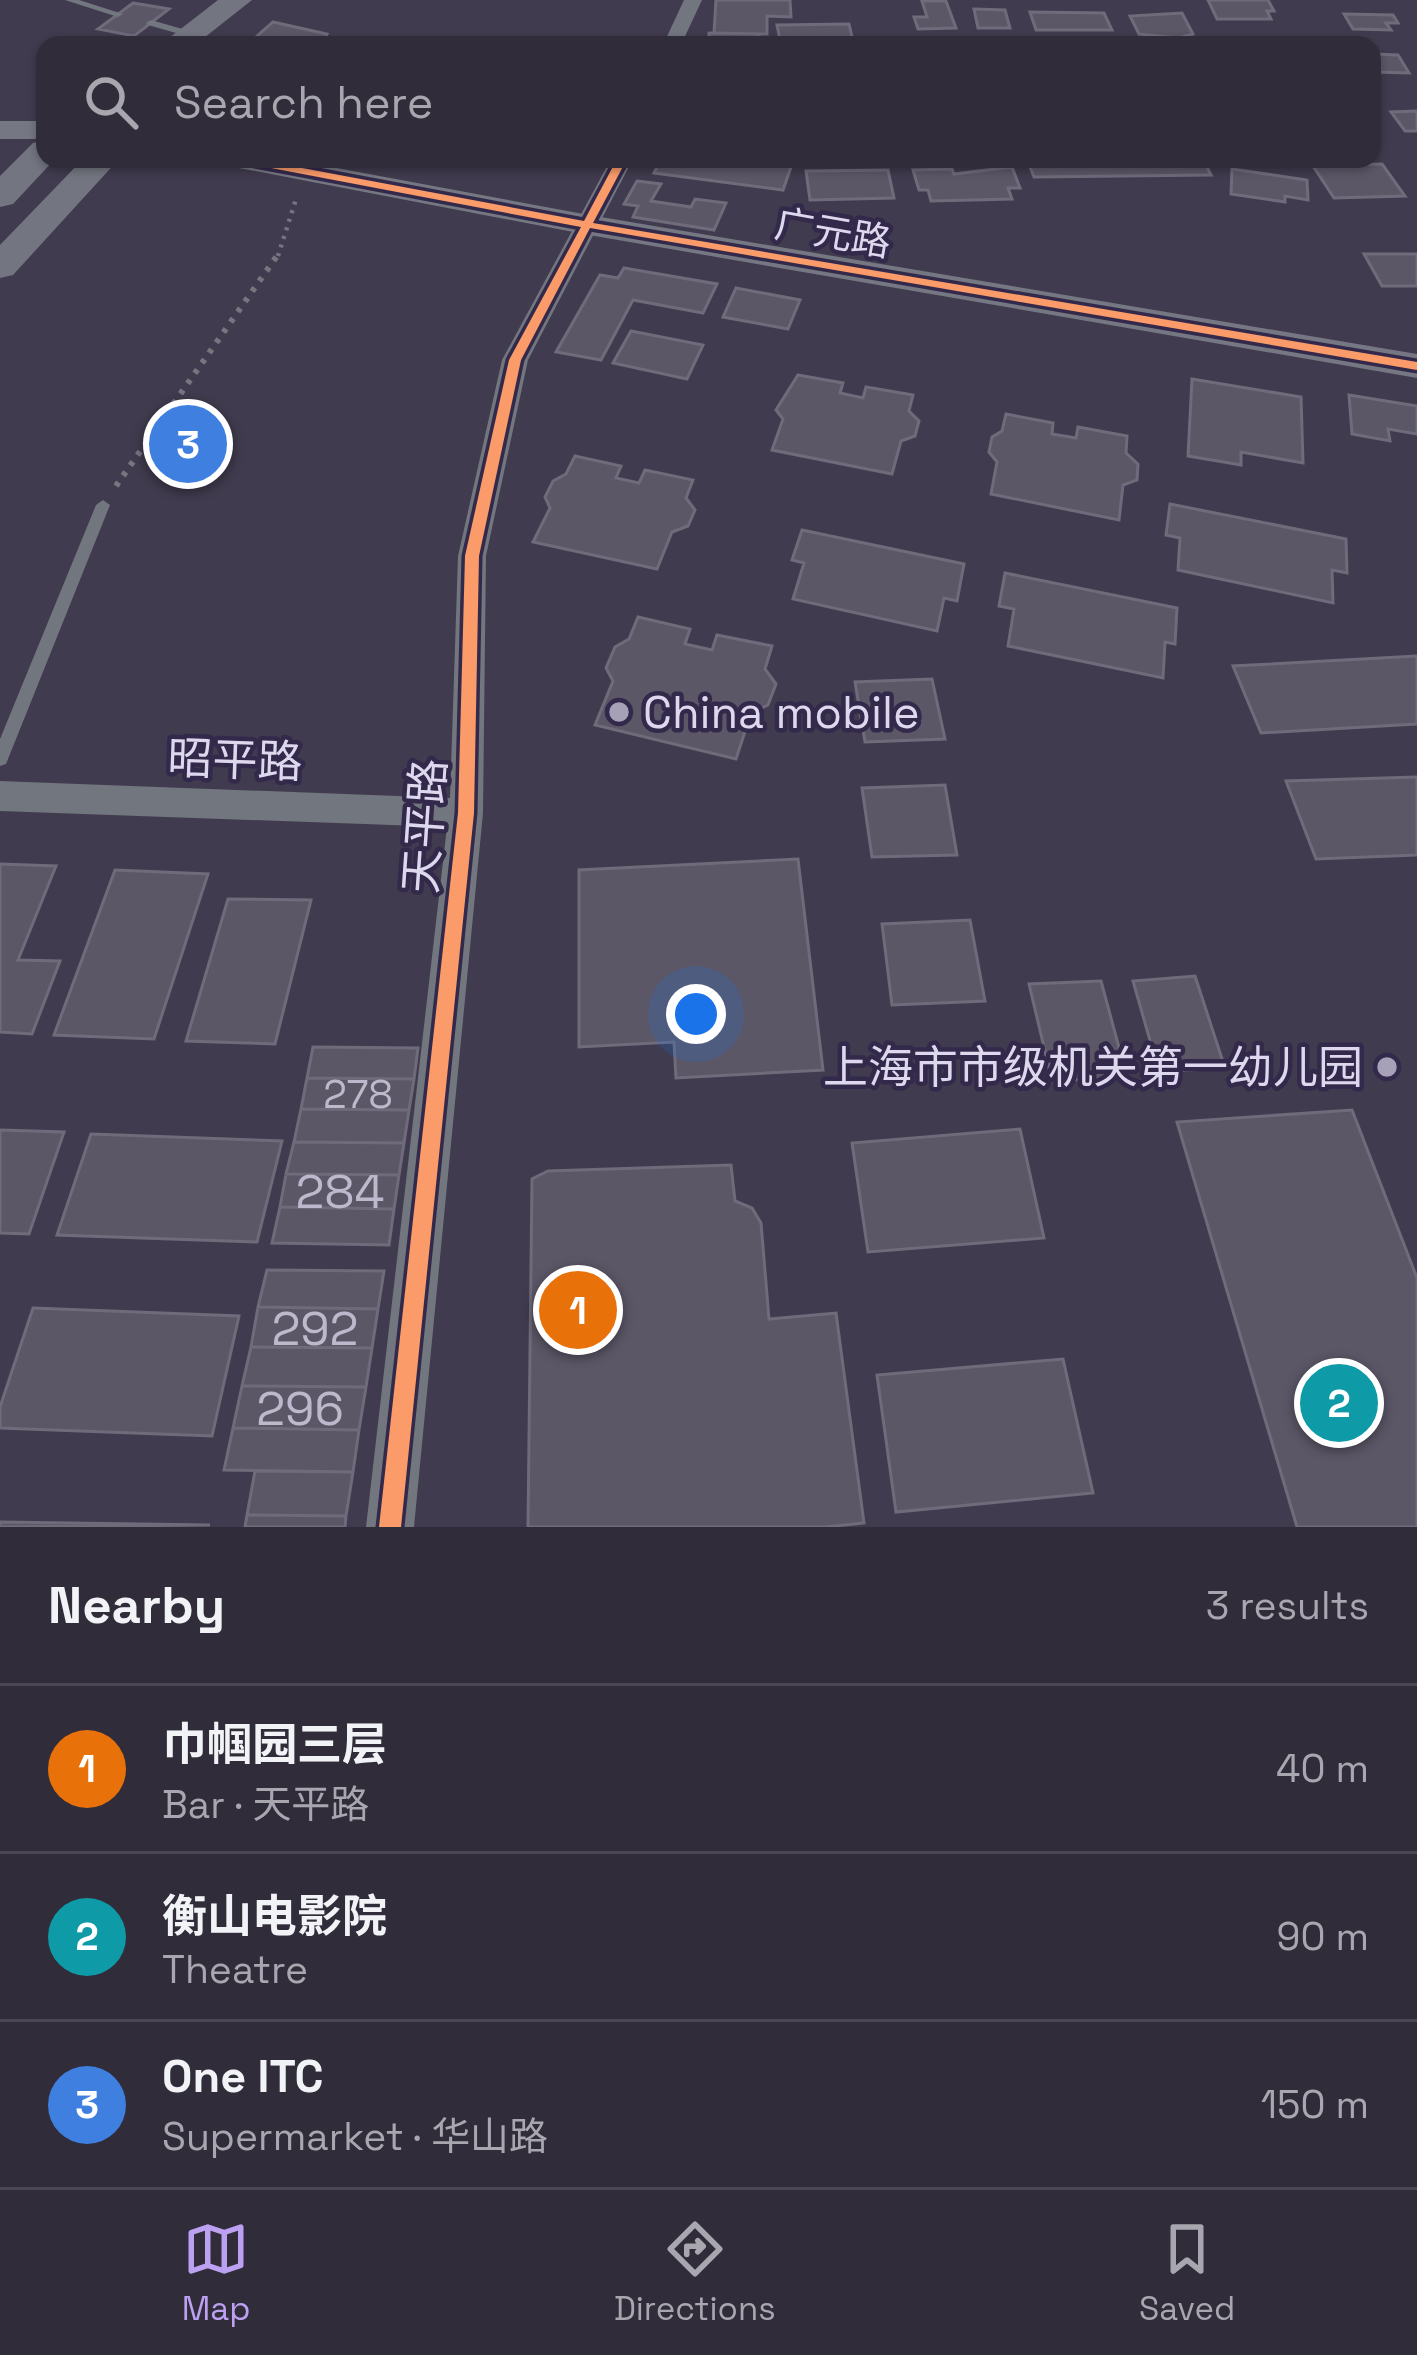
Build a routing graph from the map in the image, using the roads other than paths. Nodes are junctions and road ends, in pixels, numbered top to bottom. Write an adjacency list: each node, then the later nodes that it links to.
1 (69, 0): 4 (lane)
2 (693, 0): 9 (street)
3 (250, 8): 7 (main road); 8 (main road)
4 (118, 14)
5 (151, 23): 6 (lane)
6 (176, 36)
7 (189, 36)
8 (234, 36)
9 (676, 36)
10 (0, 130): 11 (street)
11 (36, 130)
12 (36, 159): 16 (main road)
13 (94, 168): 18 (main road)
14 (288, 168): 17 (street, 广元路)
15 (618, 168): 17 (street, 天平路)
16 (0, 196)
17 (589, 225): 19 (street, 广元路); 23 (street, 天平路)
18 (0, 267)
19 (1417, 366)
20 (103, 505): 21 (lane)
21 (0, 759)
22 (0, 796): 23 (street, 昭平路)
23 (466, 813): 24 (street, 天平路)
24 (390, 1527)

